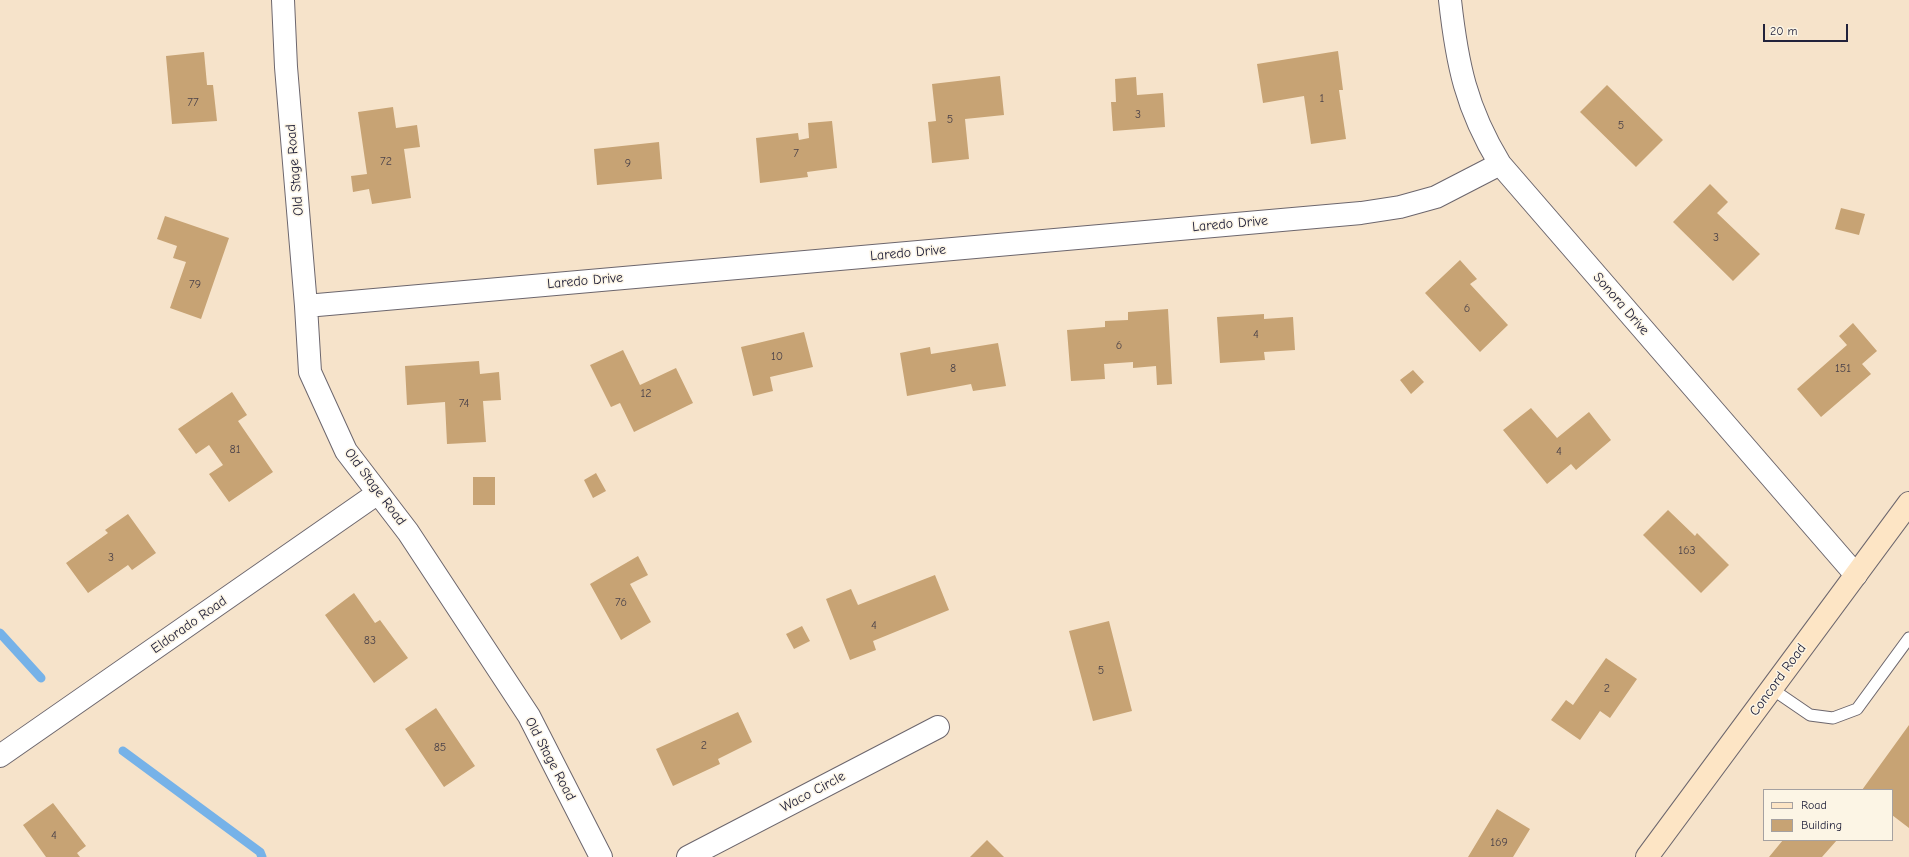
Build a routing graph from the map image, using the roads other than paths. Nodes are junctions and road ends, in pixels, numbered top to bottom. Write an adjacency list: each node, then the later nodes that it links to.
1 (283, 0): 4 (street, Old Stage Road)
2 (1450, 0): 3 (street, Sonora Drive)
3 (1500, 164): 4 (street, Laredo Drive); 7 (street, Sonora Drive)
4 (306, 306): 5 (street, Old Stage Road)
5 (378, 493): 11 (street, Eldorado Road); 12 (street, Old Stage Road)
6 (1909, 504): 7 (main road, Concord Road)
7 (1856, 575): 9 (main road, Concord Road)
8 (1909, 638): 9 (lane)
9 (1772, 689): 14 (main road, Concord Road)
10 (938, 727): 13 (street, Waco Circle)
11 (0, 756)
12 (601, 857)
13 (688, 857)
14 (1647, 857)

